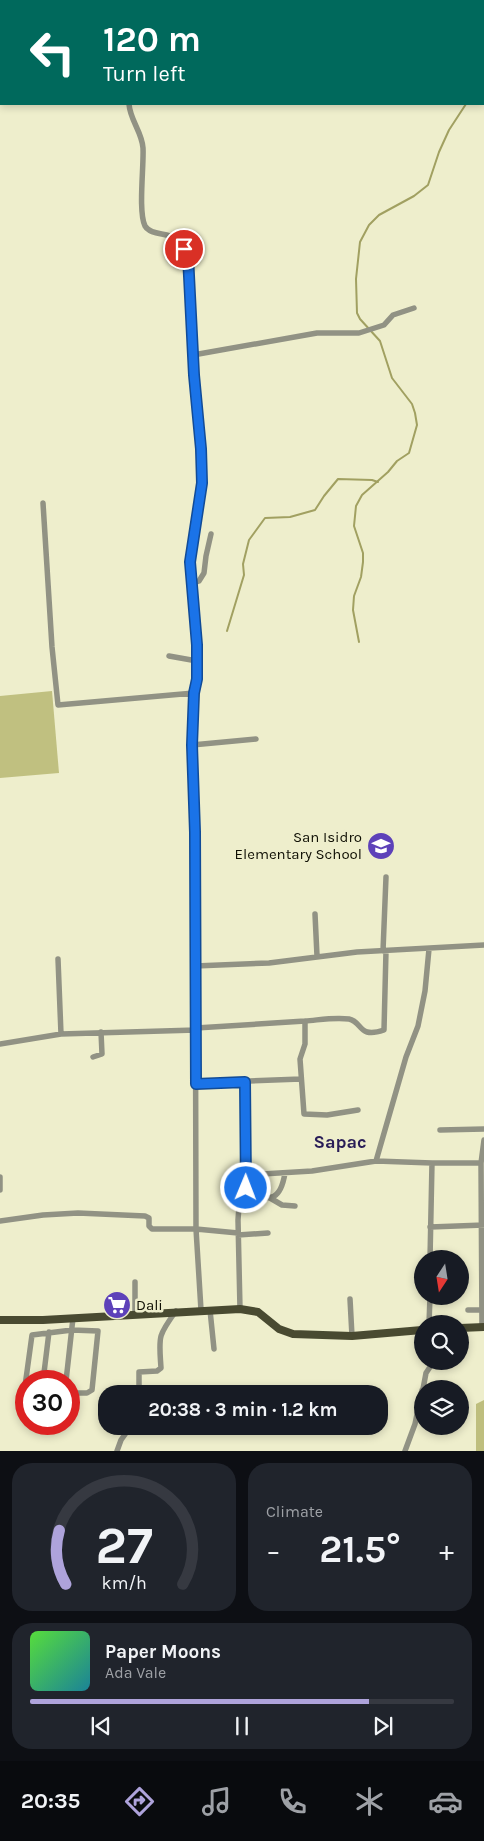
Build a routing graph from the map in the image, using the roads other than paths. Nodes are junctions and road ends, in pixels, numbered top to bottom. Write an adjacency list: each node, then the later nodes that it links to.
1 (129, 105): 3 (street)
2 (414, 308): 3 (street)
3 (193, 355): 6 (street)
4 (43, 503): 9 (street)
5 (211, 534): 6 (street)
6 (192, 584): 8 (street)
7 (169, 656): 8 (street)
8 (197, 661): 9 (street)
9 (194, 693): 11 (street)
10 (256, 739): 11 (street)
11 (192, 745): 19 (street)
12 (386, 878): 16 (street)
13 (315, 914): 17 (street)
14 (484, 944): 15 (street)
15 (429, 949): 16 (street); 33 (street)
16 (384, 951): 17 (street); 20 (street)
17 (318, 956): 19 (street)
18 (58, 960): 23 (street)
19 (195, 966): 21 (street)
20 (305, 1021): 21 (street); 26 (street)
21 (196, 1029): 22 (street); 28 (street)
22 (101, 1032): 23 (street); 25 (street)
23 (61, 1034): 24 (street)
24 (0, 1044)
25 (93, 1057)
26 (301, 1080): 27 (street); 29 (street)
27 (245, 1082): 28 (street); 37 (street)
28 (196, 1084): 47 (street)
29 (358, 1110)
30 (484, 1129): 31 (street)
31 (440, 1130)
32 (484, 1140): 35 (street)
33 (376, 1161): 34 (street); 36 (street)
34 (432, 1163): 35 (street); 46 (street)
35 (481, 1163): 39 (street)
36 (285, 1173): 37 (street); 42 (street)
37 (246, 1175): 41 (street)
38 (0, 1177): 40 (street)
39 (483, 1184): 45 (street)
40 (0, 1190)
41 (244, 1196): 42 (street); 49 (street)
42 (270, 1198): 43 (street)
43 (295, 1206)
44 (0, 1221): 47 (street)
45 (483, 1225): 46 (street); 57 (street)
46 (430, 1227): 50 (street)
47 (196, 1229): 49 (street); 54 (street)
48 (268, 1233): 49 (street)
49 (238, 1234): 53 (street)
50 (430, 1250)
51 (135, 1282): 59 (street)
52 (350, 1299): 67 (street)
53 (240, 1309): 55 (main road); 67 (main road)
54 (201, 1310): 55 (main road); 58 (main road)
55 (210, 1310): 68 (street)
56 (468, 1310): 57 (street)
57 (482, 1310): 62 (street)
58 (176, 1311): 59 (main road); 72 (street)
59 (135, 1315): 60 (main road)
60 (73, 1318): 61 (main road); 64 (street)
61 (0, 1320)
62 (483, 1327): 63 (main road)
63 (469, 1328)
64 (72, 1330): 66 (street); 71 (street); 73 (street)
65 (414, 1331): 67 (main road)
66 (49, 1332): 69 (street); 70 (street)
67 (352, 1336)
68 (214, 1349)
69 (27, 1370)
70 (44, 1370)
71 (67, 1370)
72 (139, 1385)
73 (80, 1393)
74 (414, 1429): 77 (street)
75 (125, 1435): 76 (street)
76 (117, 1451)
77 (405, 1451)

